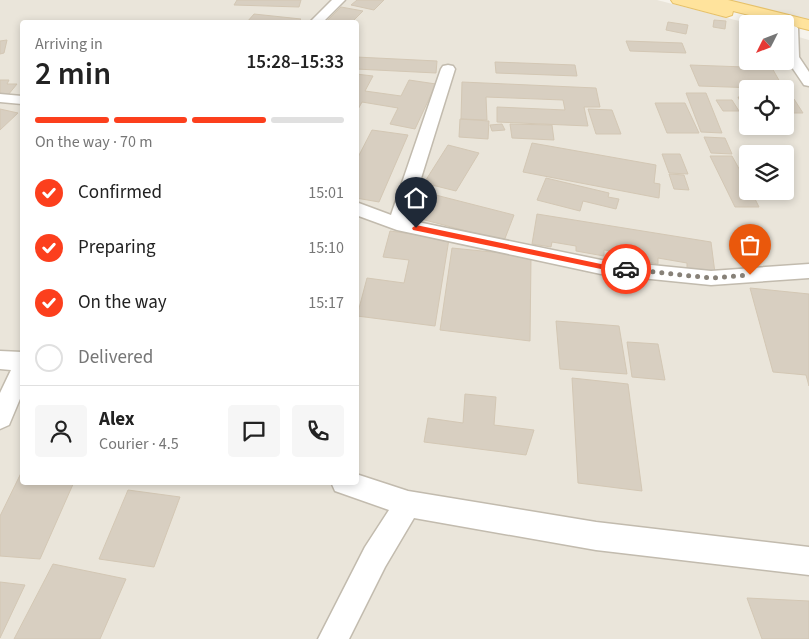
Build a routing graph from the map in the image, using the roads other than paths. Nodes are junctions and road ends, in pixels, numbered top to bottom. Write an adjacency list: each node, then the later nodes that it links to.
1 (339, 0): 6 (street)
2 (679, 0): 5 (main road)
3 (709, 0): 4 (main road)
4 (732, 3): 7 (main road)
5 (739, 15)
6 (318, 20)
7 (809, 25)
8 (794, 29): 9 (main road)
9 (809, 33)
10 (794, 60): 12 (street)
11 (448, 69): 16 (street)
12 (809, 82)
13 (0, 98): 14 (street)
14 (20, 100)
15 (359, 209): 16 (street)
16 (397, 224): 17 (street)
17 (809, 271)
18 (0, 360): 19 (street)
19 (20, 372)
20 (20, 377): 21 (street)
21 (0, 418)
22 (353, 485): 23 (street)
23 (408, 504): 24 (street); 25 (street)
24 (809, 561)
25 (333, 639)

